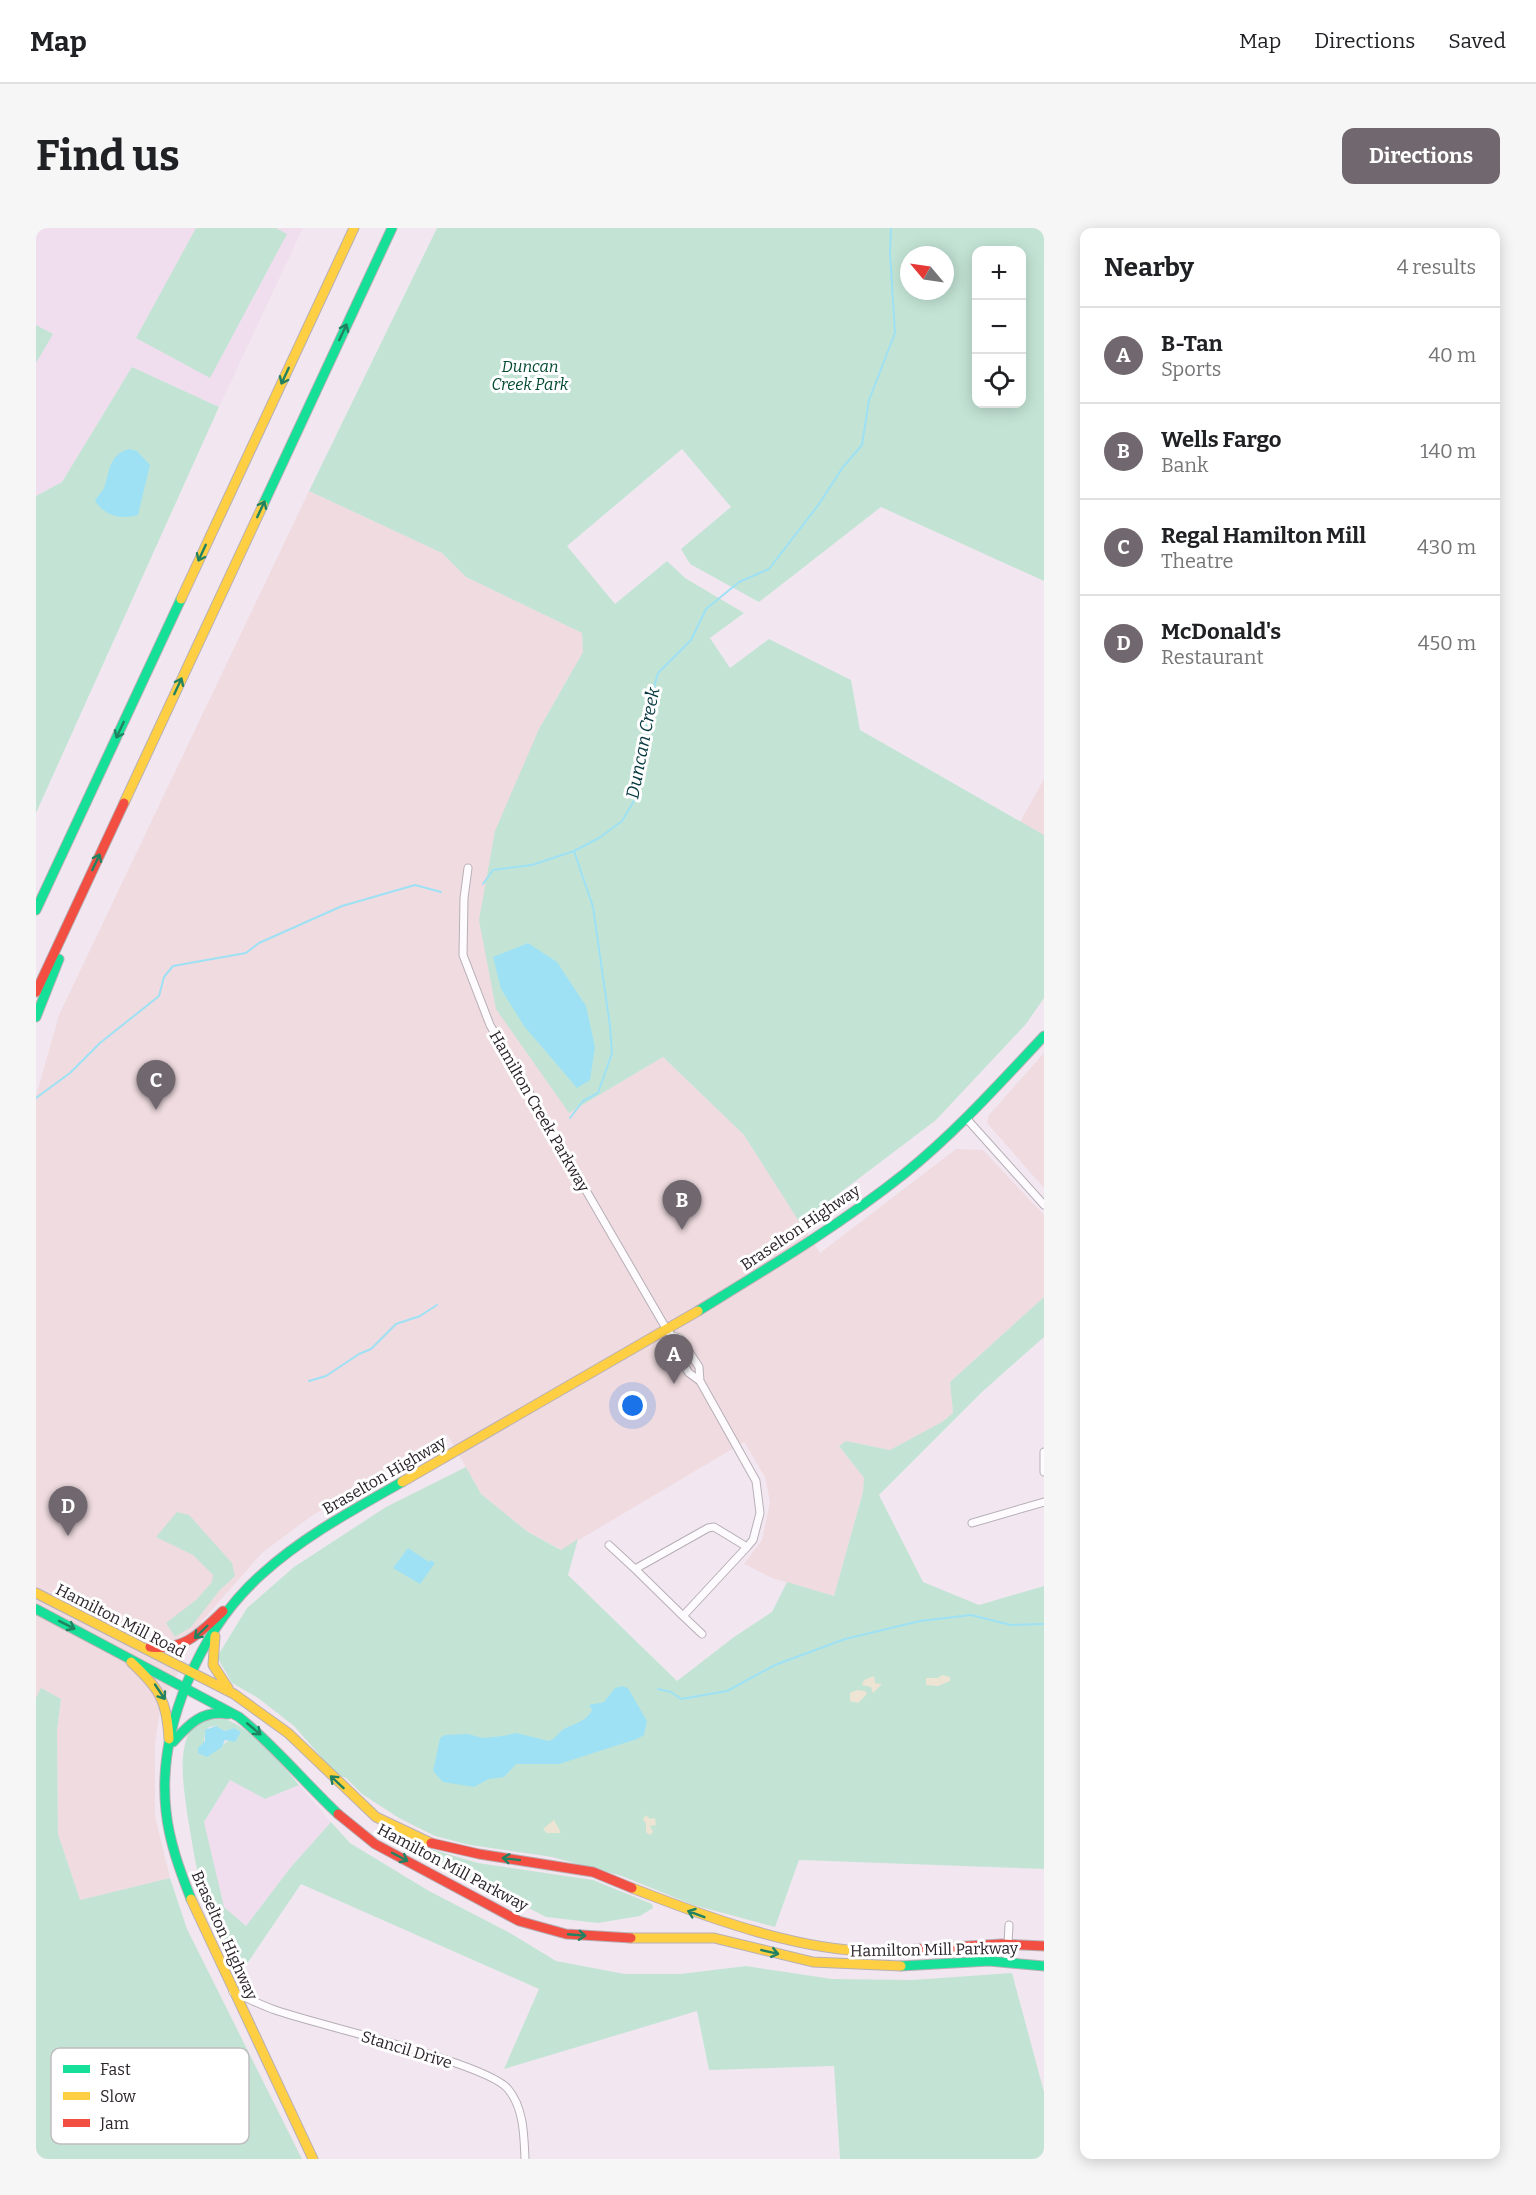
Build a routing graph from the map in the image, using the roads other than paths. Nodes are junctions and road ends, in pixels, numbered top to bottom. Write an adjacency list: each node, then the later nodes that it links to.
1 (354, 228): 5 (main road, one-way to 5)
2 (392, 228): 4 (main road, one-way to 2)
3 (468, 868): 11 (street, Hamilton Creek Parkway)
4 (87, 882): 6 (main road); 7 (main road)
5 (36, 910)
6 (36, 992)
7 (36, 1017)
8 (1044, 1036): 9 (main road, Braselton Highway)
9 (966, 1118): 10 (street); 11 (main road, Braselton Highway)
10 (1044, 1205)
11 (670, 1333): 12 (street, Hamilton Creek Parkway); 12 (street, Hamilton Creek Parkway); 20 (main road, Braselton Highway)
12 (700, 1381): 18 (street, Hamilton Creek Parkway)
13 (1044, 1452): 14 (street)
14 (1044, 1472)
15 (1044, 1502): 16 (street)
16 (972, 1523)
17 (609, 1545): 19 (street)
18 (747, 1547): 19 (street); 23 (street, Hamilton Creek Parkway)
19 (635, 1569): 23 (street)
20 (243, 1592): 24 (main road, Braselton Highway); 26 (main road, one-way to 26)
21 (36, 1593): 26 (main road, Hamilton Mill Road)
22 (36, 1609): 27 (main road, Hamilton Mill Road, one-way to 27)
23 (683, 1616): 25 (street)
24 (217, 1629): 28 (main road, Braselton Highway); 30 (main road)
25 (702, 1634)
26 (138, 1646): 28 (main road, Hamilton Mill Road)
27 (120, 1653): 29 (main road, Hamilton Mill Road); 32 (main road, one-way to 32)
28 (193, 1674): 29 (main road, Braselton Highway); 30 (main road, Hamilton Mill Parkway)
29 (187, 1687): 31 (main road, Hamilton Mill Parkway); 32 (main road, Braselton Highway)
30 (234, 1694): 34 (main road, Hamilton Mill Parkway, one-way to 30)
31 (239, 1717): 32 (main road); 36 (main road, Hamilton Mill Parkway, one-way to 36)
32 (169, 1746): 38 (main road, Braselton Highway)
33 (1009, 1925): 34 (street)
34 (1008, 1944): 35 (main road, Hamilton Mill Parkway); 36 (street)
35 (1044, 1946)
36 (1007, 1962): 37 (main road, Hamilton Mill Parkway)
37 (1044, 1966)
38 (233, 1992): 39 (main road, Braselton Highway); 40 (street, Stancil Drive)
39 (313, 2159)
40 (525, 2159)

